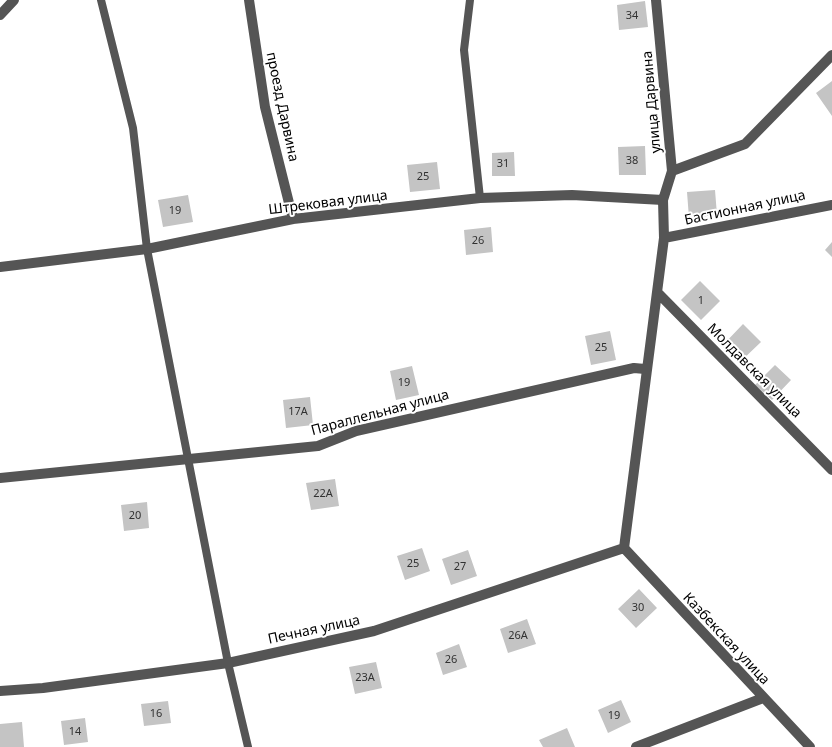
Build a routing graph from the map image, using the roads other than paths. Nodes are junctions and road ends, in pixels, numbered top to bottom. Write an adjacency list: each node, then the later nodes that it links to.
1 (14, 0): 6 (street)
2 (101, 0): 14 (lane)
3 (249, 0): 12 (street, проезд Дарвина)
4 (470, 0): 9 (lane)
5 (656, 0): 8 (street, улица Дарвина)
6 (0, 15)
7 (832, 55): 8 (street)
8 (672, 171): 10 (street, улица Дарвина)
9 (480, 198): 10 (street, Штрековая улица); 12 (street, Штрековая улица)
10 (663, 200): 13 (street, улица Дарвина)
11 (832, 205): 13 (street, Бастионная улица)
12 (293, 219): 14 (street, Штрековая улица)
13 (664, 238): 16 (street, улица Дарвина)
14 (147, 249): 15 (street, Штрековая улица); 18 (lane)
15 (0, 267)
16 (657, 292): 17 (street, улица Дарвина); 19 (street, Молдавская улица)
17 (645, 369): 18 (street, Параллельная улица); 21 (street, улица Дарвина)
18 (189, 459): 20 (street, Параллельная улица); 22 (lane)
19 (832, 470)
20 (0, 478)
21 (624, 548): 22 (street, Печная улица); 24 (street, Казбекская улица)
22 (228, 663): 23 (street, Печная улица); 25 (lane)
23 (0, 691)
24 (764, 698): 26 (street); 27 (street, Казбекская улица)
25 (248, 747)
26 (636, 747)
27 (810, 747)

